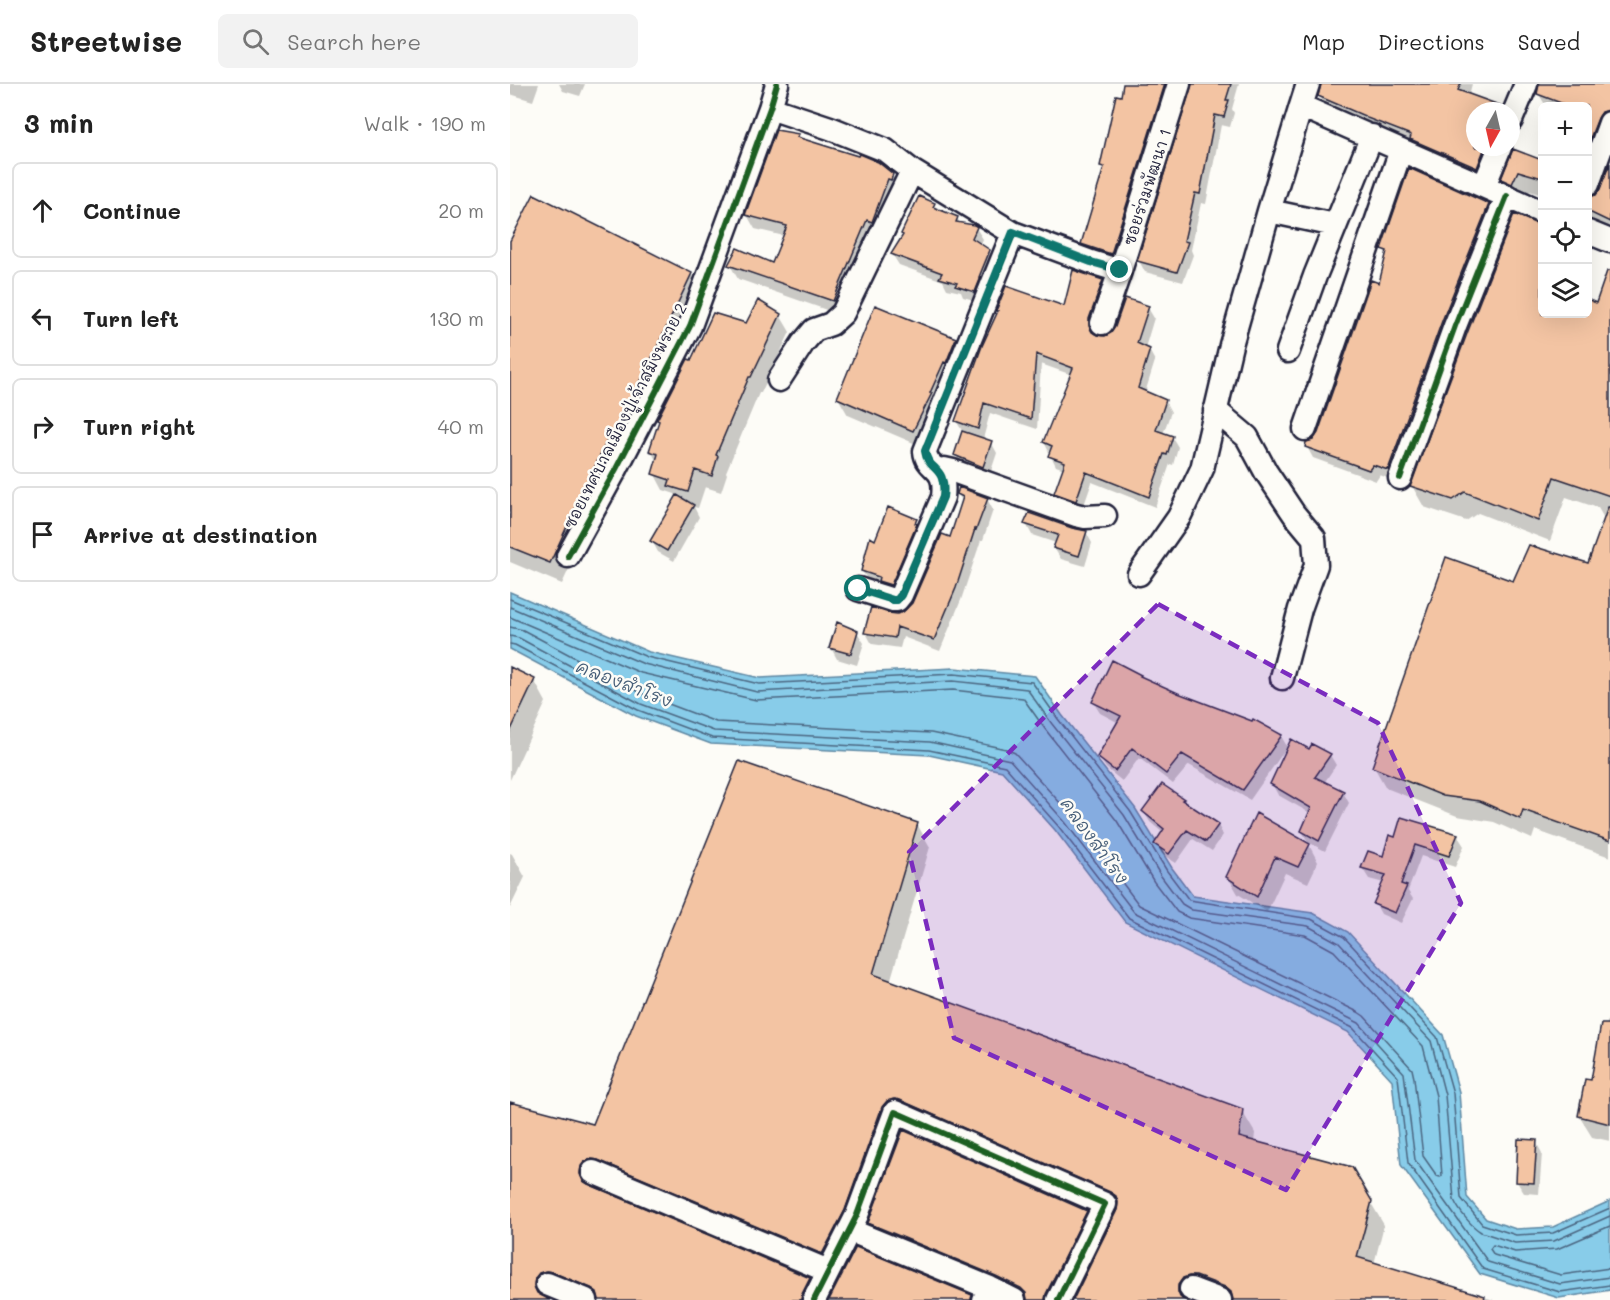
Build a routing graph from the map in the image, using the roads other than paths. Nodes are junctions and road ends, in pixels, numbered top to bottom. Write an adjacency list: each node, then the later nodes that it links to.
1 (777, 84): 7 (street, ซอยเทศบาลเมืองปู่เจ้าสมิงพราย 2)
2 (1179, 84): 22 (street, ซอยร่วมพัฒนา 1)
3 (1308, 84): 6 (street)
4 (1526, 84): 5 (street)
5 (1518, 102)
6 (1301, 106): 9 (street); 17 (street)
7 (770, 108): 12 (street); 31 (street, ซอยเทศบาลเมืองปู่เจ้าสมิงพราย 2)
8 (1610, 123): 13 (street)
9 (1372, 136): 10 (street); 18 (street)
10 (1401, 150): 14 (street); 27 (street)
11 (1496, 156): 14 (street)
12 (912, 171): 19 (street); 25 (street)
13 (1592, 171)
14 (1484, 186): 15 (street)
15 (1508, 196): 16 (street); 29 (street)
16 (1538, 210)
17 (1269, 211): 18 (street); 26 (street)
18 (1335, 225): 24 (street)
19 (1013, 232): 22 (street); 28 (street)
20 (1592, 234): 21 (street)
21 (1610, 241)
22 (1120, 270): 23 (street, ซอยร่วมพัฒนา 1)
23 (1102, 323)
24 (1288, 351)
25 (779, 380)
26 (1215, 410): 32 (street); 34 (street)
27 (1305, 429)
28 (938, 470): 30 (street); 33 (street)
29 (1400, 478)
30 (1105, 516)
31 (568, 556)
32 (1139, 574)
33 (858, 589)
34 (1282, 678)
35 (593, 1172): 37 (street)
36 (849, 1230): 37 (street); 40 (street); 44 (street)
37 (828, 1271): 42 (street)
38 (547, 1284): 41 (street)
39 (1191, 1289): 45 (street)
40 (987, 1294): 43 (street)
41 (586, 1300)
42 (814, 1300)
43 (1014, 1300)
44 (1058, 1300)
45 (1220, 1300)

